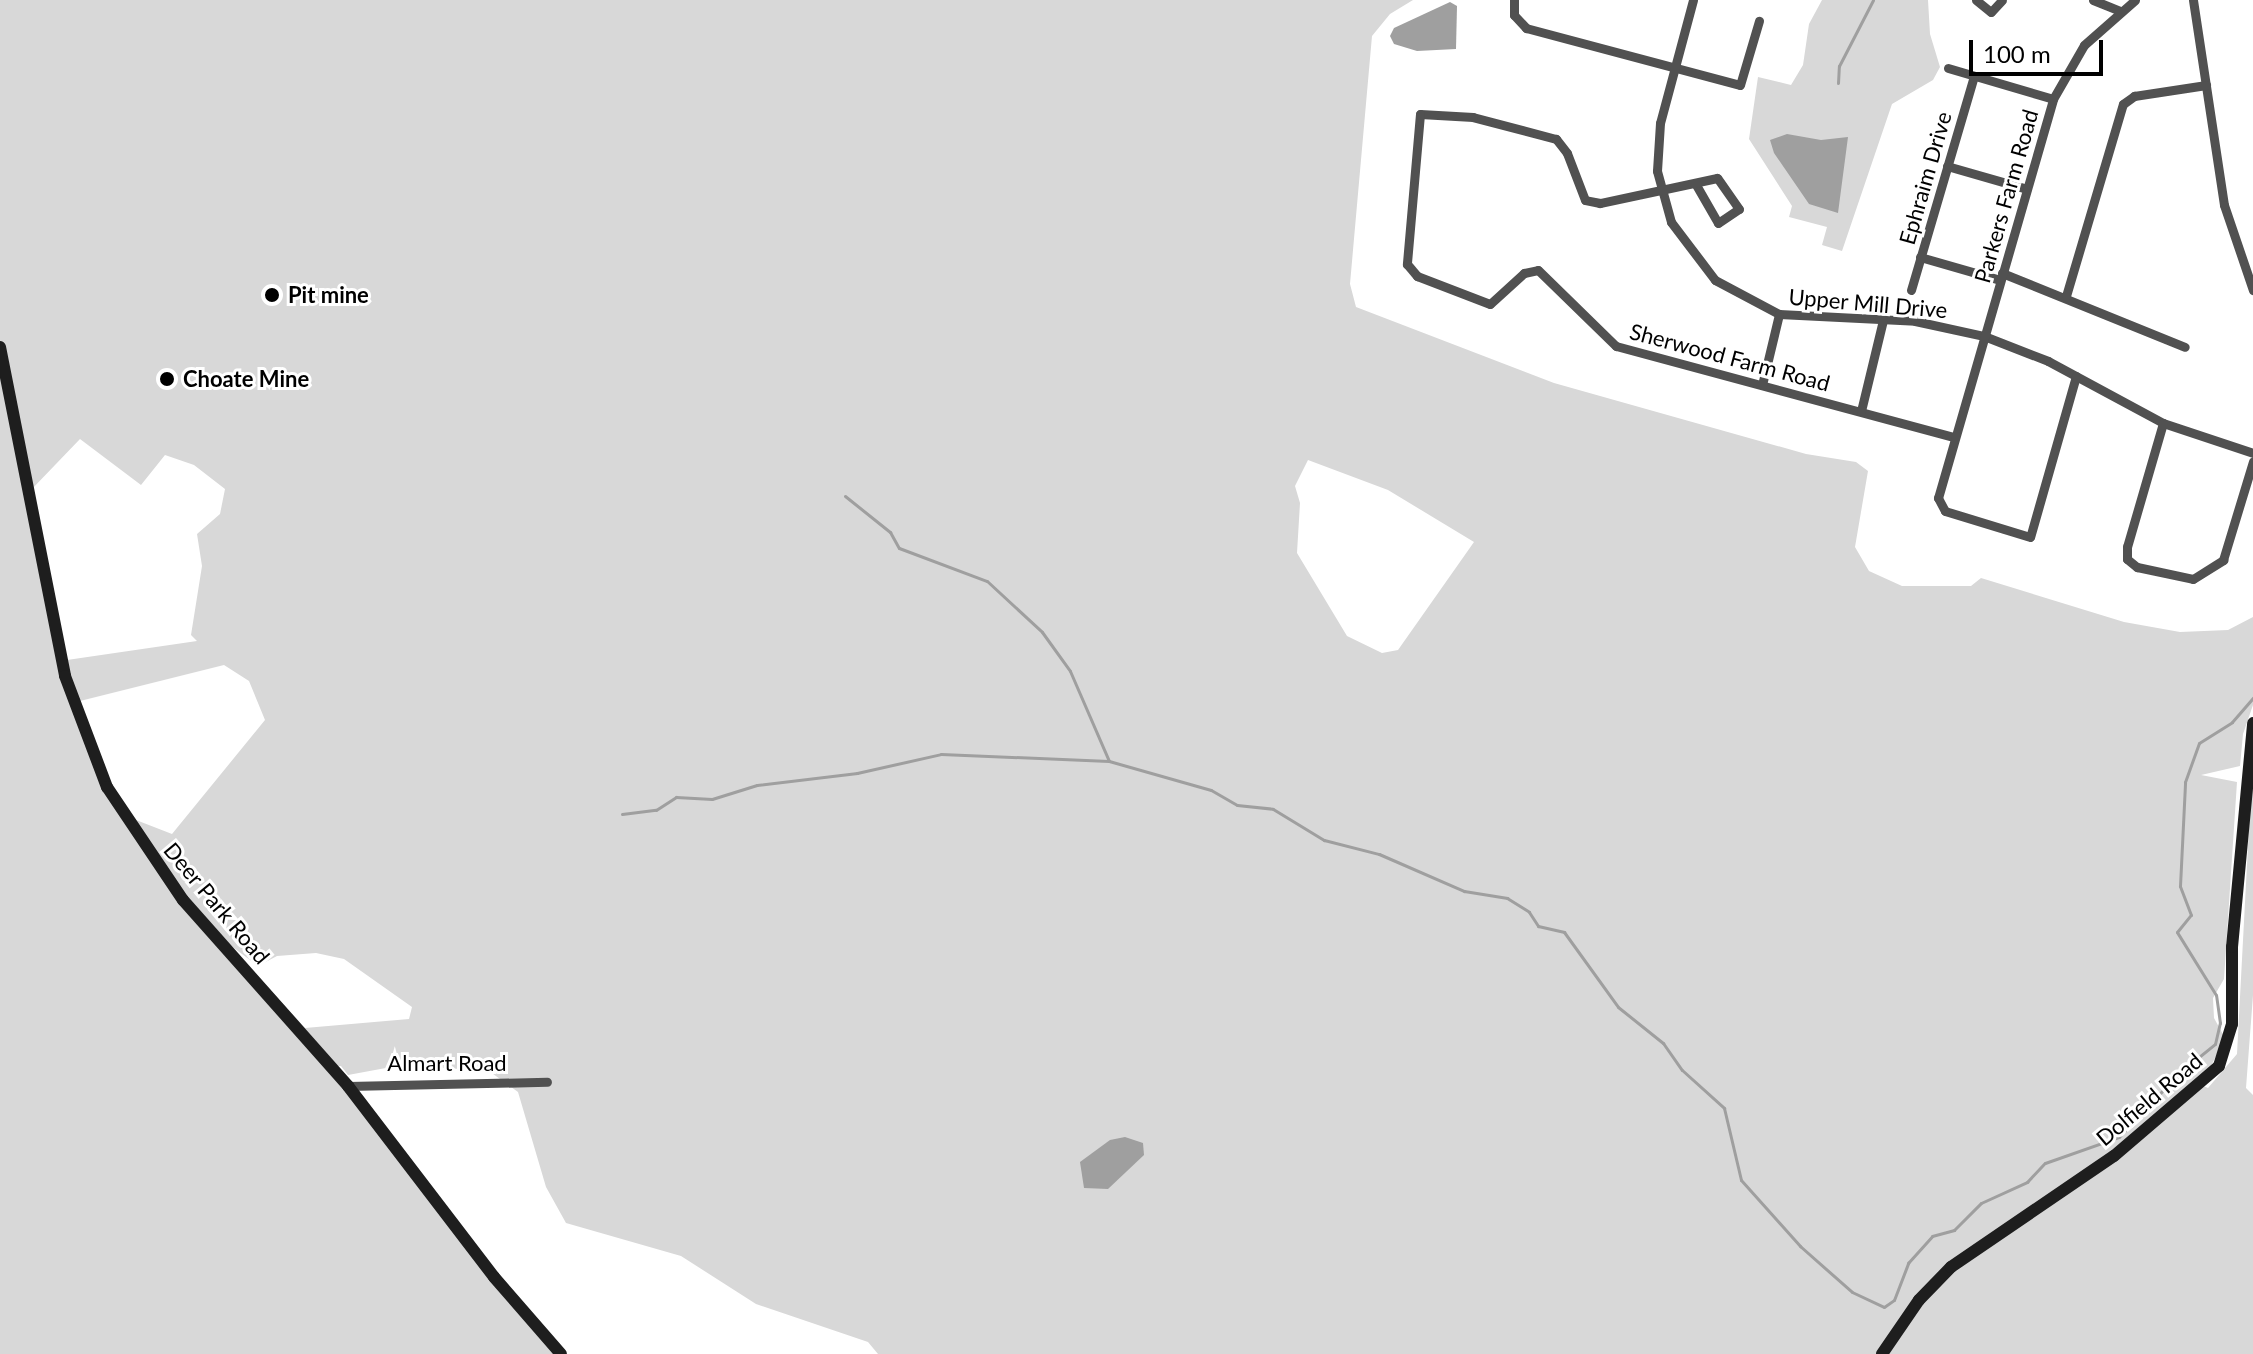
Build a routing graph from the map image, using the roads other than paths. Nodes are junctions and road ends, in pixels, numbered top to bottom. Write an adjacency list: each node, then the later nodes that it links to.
1 (1514, 0): 10 (street)
2 (1693, 0): 10 (street, Upper Mill Drive)
3 (1976, 0): 4 (street)
4 (2002, 0)
5 (2093, 0): 8 (street)
6 (2135, 0): 8 (street, Parkers Farm Road)
7 (2193, 0): 13 (street)
8 (2120, 11): 14 (street, Parkers Farm Road)
9 (1759, 21): 10 (street)
10 (1675, 68): 17 (street, Upper Mill Drive)
11 (1948, 68): 12 (street)
12 (1974, 76): 14 (street); 15 (street, Ephraim Drive)
13 (2206, 85): 22 (street); 23 (street)
14 (2053, 99): 18 (street, Parkers Farm Road)
15 (1947, 166): 18 (street); 19 (street, Ephraim Drive)
16 (1695, 183): 16 (street); 17 (street)
17 (1660, 189): 24 (street, Upper Mill Drive); 30 (street, Sherwood Farm Road)
18 (2027, 189): 20 (street, Parkers Farm Road)
19 (1920, 257): 20 (street); 21 (street, Ephraim Drive)
20 (2001, 276): 23 (street); 26 (street, Parkers Farm Road)
21 (1911, 290)
22 (2253, 290)
23 (2066, 296): 28 (street)
24 (1779, 314): 25 (street, Upper Mill Drive); 30 (street)
25 (1883, 320): 26 (street, Upper Mill Drive); 31 (street)
26 (1984, 336): 29 (street, Upper Mill Drive); 33 (street, Parkers Farm Road)
27 (0, 347): 38 (street, Deer Park Road)
28 (2185, 347)
29 (2076, 376): 32 (street, Upper Mill Drive); 33 (street, Parkers Farm Road)
30 (1762, 385): 31 (street, Sherwood Farm Road)
31 (1861, 411): 33 (street, Sherwood Farm Road)
32 (2163, 423): 34 (street, Upper Mill Drive); 35 (street)
33 (1954, 437)
34 (2253, 453)
35 (2253, 461)
36 (2253, 723): 40 (street, Dolfield Road)
37 (547, 1082): 38 (street, Almart Road)
38 (348, 1086): 39 (street, Deer Park Road)
39 (561, 1354)
40 (1882, 1354)

